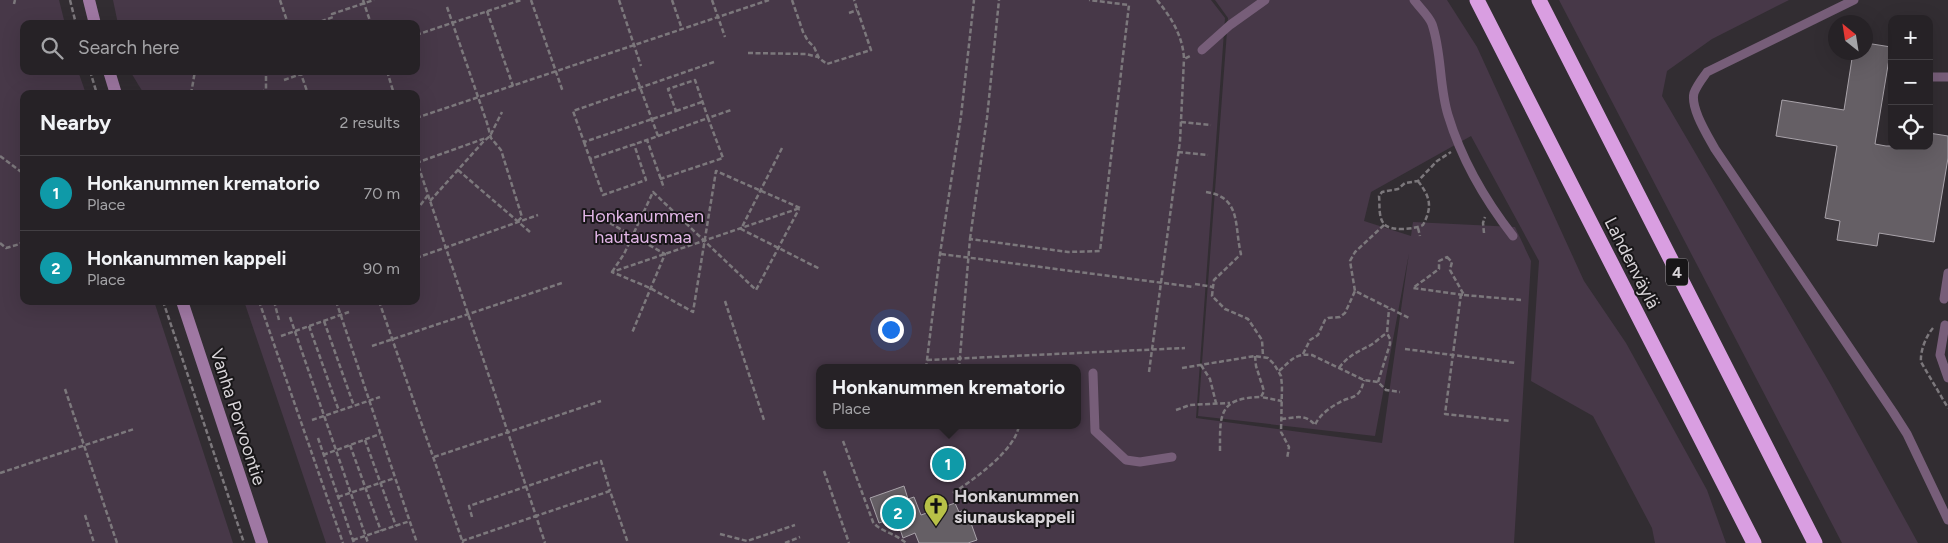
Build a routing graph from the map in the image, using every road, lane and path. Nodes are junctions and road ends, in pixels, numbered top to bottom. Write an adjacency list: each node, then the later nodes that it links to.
1 (15, 0): 25 (path)
2 (70, 0): 32 (path)
3 (89, 0): 33 (main road)
4 (280, 0): 34 (path)
5 (374, 0): 24 (path)
6 (521, 0): 29 (path)
7 (531, 0): 49 (path)
8 (619, 0): 41 (path)
9 (672, 0): 38 (path)
10 (712, 0): 31 (path)
11 (769, 0): 31 (path)
12 (792, 0): 44 (path)
13 (854, 0): 28 (path)
14 (974, 0): 122 (path)
15 (999, 0): 115 (path)
16 (1089, 0): 26 (path)
17 (1130, 0): 26 (path)
18 (1156, 0): 45 (path)
19 (1265, 0): 42 (lane)
20 (1414, 0): 114 (lane)
21 (1477, 0): 247 (highway, Lahdenväylä)
22 (1538, 0): 248 (highway, Lahdenväylä / 4)
23 (1854, 0): 225 (lane)
24 (364, 2): 35 (path); 36 (path)
25 (14, 4)
26 (1129, 5): 115 (path)
27 (447, 6): 37 (path)
28 (857, 10): 30 (path); 44 (path)
29 (487, 12): 37 (path); 60 (path)
30 (849, 14)
31 (718, 17): 38 (path); 40 (path)
32 (75, 20)
33 (94, 20)
34 (287, 20)
35 (325, 20)
36 (370, 20)
37 (452, 23): 39 (path); 69 (path)
38 (682, 29): 41 (path)
39 (420, 35)
40 (725, 36)
41 (635, 45): 47 (path); 49 (path)
42 (1202, 50): 45 (path)
43 (748, 53): 44 (path)
44 (819, 58)
45 (1184, 59): 77 (path)
46 (714, 62): 61 (path)
47 (641, 66)
48 (633, 68): 61 (path)
49 (556, 71): 60 (path); 68 (path)
50 (91, 75): 62 (path)
51 (110, 75): 63 (main road)
52 (195, 75): 64 (path)
53 (266, 75): 65 (path)
54 (296, 75): 59 (path)
55 (302, 75): 66 (path)
56 (388, 75): 67 (path)
57 (1933, 77): 58 (lane)
58 (1948, 77)
59 (284, 80)
60 (513, 86): 69 (path)
61 (640, 87): 76 (path); 82 (path)
62 (96, 90)
63 (115, 90)
64 (192, 90)
65 (265, 90)
66 (307, 90)
67 (393, 90)
68 (563, 92)
69 (478, 97): 74 (path); 79 (path)
70 (702, 102): 72 (path); 72 (path); 75 (path)
71 (731, 110): 75 (path)
72 (676, 111): 76 (path)
73 (502, 112): 79 (path)
74 (420, 117)
75 (708, 118): 80 (path); 94 (path)
76 (652, 120): 80 (path); 82 (path)
77 (1181, 122): 78 (path); 86 (path)
78 (1211, 125)
79 (490, 136): 90 (path); 91 (path); 106 (path)
80 (658, 136): 81 (path)
81 (647, 140): 83 (path); 94 (path)
82 (584, 142): 89 (path)
83 (634, 144): 89 (path); 89 (path)
84 (782, 148): 97 (path)
85 (1454, 150): 95 (path)
86 (1178, 152): 87 (path); 128 (path)
87 (1208, 155)
88 (0, 156): 92 (path)
89 (590, 159)
90 (420, 162)
91 (458, 170): 100 (path); 106 (path)
92 (20, 171)
93 (420, 172): 99 (path)
94 (660, 179): 96 (path)
95 (1418, 181): 107 (path); 108 (path)
96 (664, 188)
97 (760, 190): 102 (path); 109 (path); 116 (path)
98 (1206, 192): 130 (path)
99 (428, 195): 100 (path); 101 (path)
100 (430, 200): 119 (path)
101 (420, 206)
102 (800, 208): 109 (path); 120 (path)
103 (1485, 211): 111 (path)
104 (590, 212): 112 (path)
105 (538, 215): 106 (path)
106 (518, 222): 110 (path); 119 (path)
107 (1384, 224): 108 (path); 132 (path)
108 (1418, 228): 113 (path)
109 (741, 229): 116 (path); 120 (path)
110 (530, 232)
111 (1484, 233)
112 (632, 236): 116 (path); 121 (path); 126 (path)
113 (1420, 236)
114 (1513, 236)
115 (970, 239): 124 (path)
116 (704, 242): 120 (path); 121 (path); 131 (path)
117 (0, 243): 118 (path)
118 (20, 244)
119 (446, 247): 123 (path); 145 (path)
120 (779, 248): 125 (path)
121 (665, 254): 126 (path); 131 (path)
122 (940, 254): 124 (path); 167 (path)
123 (420, 257)
124 (967, 258): 128 (path); 166 (path)
125 (820, 269)
126 (612, 272): 131 (path)
127 (1948, 273): 135 (lane)
128 (1161, 282): 130 (path); 159 (path)
129 (562, 283): 145 (path)
130 (1213, 287): 165 (path)
131 (650, 288): 154 (path)
132 (1355, 290): 143 (path); 162 (path)
133 (1462, 294): 133 (path); 134 (path); 163 (path)
134 (1521, 300)
135 (1944, 300)
136 (725, 301): 195 (path)
137 (165, 305): 237 (path)
138 (183, 305): 238 (main road, Vanha Porvoontie)
139 (260, 305): 239 (path)
140 (275, 305): 149 (path)
141 (337, 305): 146 (path)
142 (380, 305): 157 (path)
143 (1389, 309): 148 (path); 155 (path)
144 (349, 312): 146 (path)
145 (468, 314): 157 (path); 199 (path)
146 (340, 315): 150 (path); 184 (path)
147 (290, 316): 153 (path)
148 (1409, 318)
149 (280, 320)
150 (324, 321): 151 (path); 189 (path)
151 (308, 326): 153 (path); 191 (path)
152 (1948, 326): 177 (lane)
153 (295, 331): 156 (path); 192 (path)
154 (632, 333)
155 (1387, 333): 173 (path); 179 (path)
156 (281, 336)
157 (392, 338): 158 (path); 210 (path)
158 (372, 346)
159 (1152, 348): 160 (path); 166 (path); 175 (path)
160 (1184, 348)
161 (1406, 349): 163 (path)
162 (1303, 354): 173 (path); 174 (path)
163 (1452, 355): 168 (path); 196 (path)
164 (1255, 356): 165 (path); 171 (path); 183 (path)
165 (1263, 356): 174 (path)
166 (960, 358): 167 (path); 170 (path)
167 (927, 360): 169 (path)
168 (1516, 363)
169 (926, 364)
170 (959, 364)
171 (1200, 365): 172 (path); 187 (path)
172 (1182, 368)
173 (1339, 368): 178 (path)
174 (1279, 371): 186 (path)
175 (1149, 372)
176 (1093, 373): 209 (lane)
177 (1948, 378)
178 (1364, 380): 179 (path); 193 (path)
179 (1378, 382): 181 (path)
180 (65, 389): 204 (path)
181 (1400, 392)
182 (380, 397): 184 (path)
183 (1261, 397): 186 (path); 188 (path)
184 (369, 401): 189 (path); 200 (path)
185 (601, 401): 199 (path)
186 (1282, 401): 193 (path)
187 (1216, 403): 188 (path); 190 (path)
188 (1230, 403): 207 (path)
189 (354, 406): 191 (path)
190 (1176, 410)
191 (339, 411): 192 (path)
192 (325, 416): 194 (path); 206 (path)
193 (1281, 419): 211 (path)
194 (312, 420)
195 (764, 420)
196 (1511, 421)
197 (134, 428): 204 (path)
198 (1018, 429): 220 (path)
199 (508, 432): 210 (path); 216 (path)
200 (380, 434): 202 (path); 214 (path)
201 (318, 438): 208 (path)
202 (365, 440): 205 (path); 215 (path)
203 (843, 441): 246 (path)
204 (84, 445): 213 (path); 236 (path)
205 (350, 445): 206 (path); 217 (path)
206 (336, 450): 208 (path); 219 (path)
207 (1220, 451)
208 (323, 455): 221 (path)
209 (1172, 456)
210 (434, 457): 234 (path)
211 (1287, 459)
212 (824, 471): 245 (path)
213 (0, 473)
214 (395, 478): 215 (path); 226 (path)
215 (380, 483): 217 (path); 228 (path)
216 (526, 486): 218 (path); 223 (path); 224 (path)
217 (366, 488): 219 (path); 229 (path)
218 (610, 491): 223 (path); 243 (path)
219 (351, 493): 221 (path); 231 (path)
220 (953, 493)
221 (338, 498): 233 (path)
222 (85, 515): 235 (path)
223 (536, 516): 234 (path); 242 (path)
224 (472, 518)
225 (1948, 520)
226 (410, 521): 228 (path); 241 (path)
227 (795, 525): 230 (path)
228 (396, 526): 229 (path)
229 (381, 531): 231 (path)
230 (720, 534)
231 (366, 536): 233 (path); 240 (path)
232 (800, 537): 244 (path)
233 (354, 542)
234 (462, 542)
235 (94, 543)
236 (117, 543)
237 (244, 543)
238 (262, 543)
239 (342, 543)
240 (368, 543)
241 (417, 543)
242 (545, 543)
243 (628, 543)
244 (785, 543)
245 (849, 543)
246 (906, 543)
247 (1754, 543)
248 (1815, 543)

